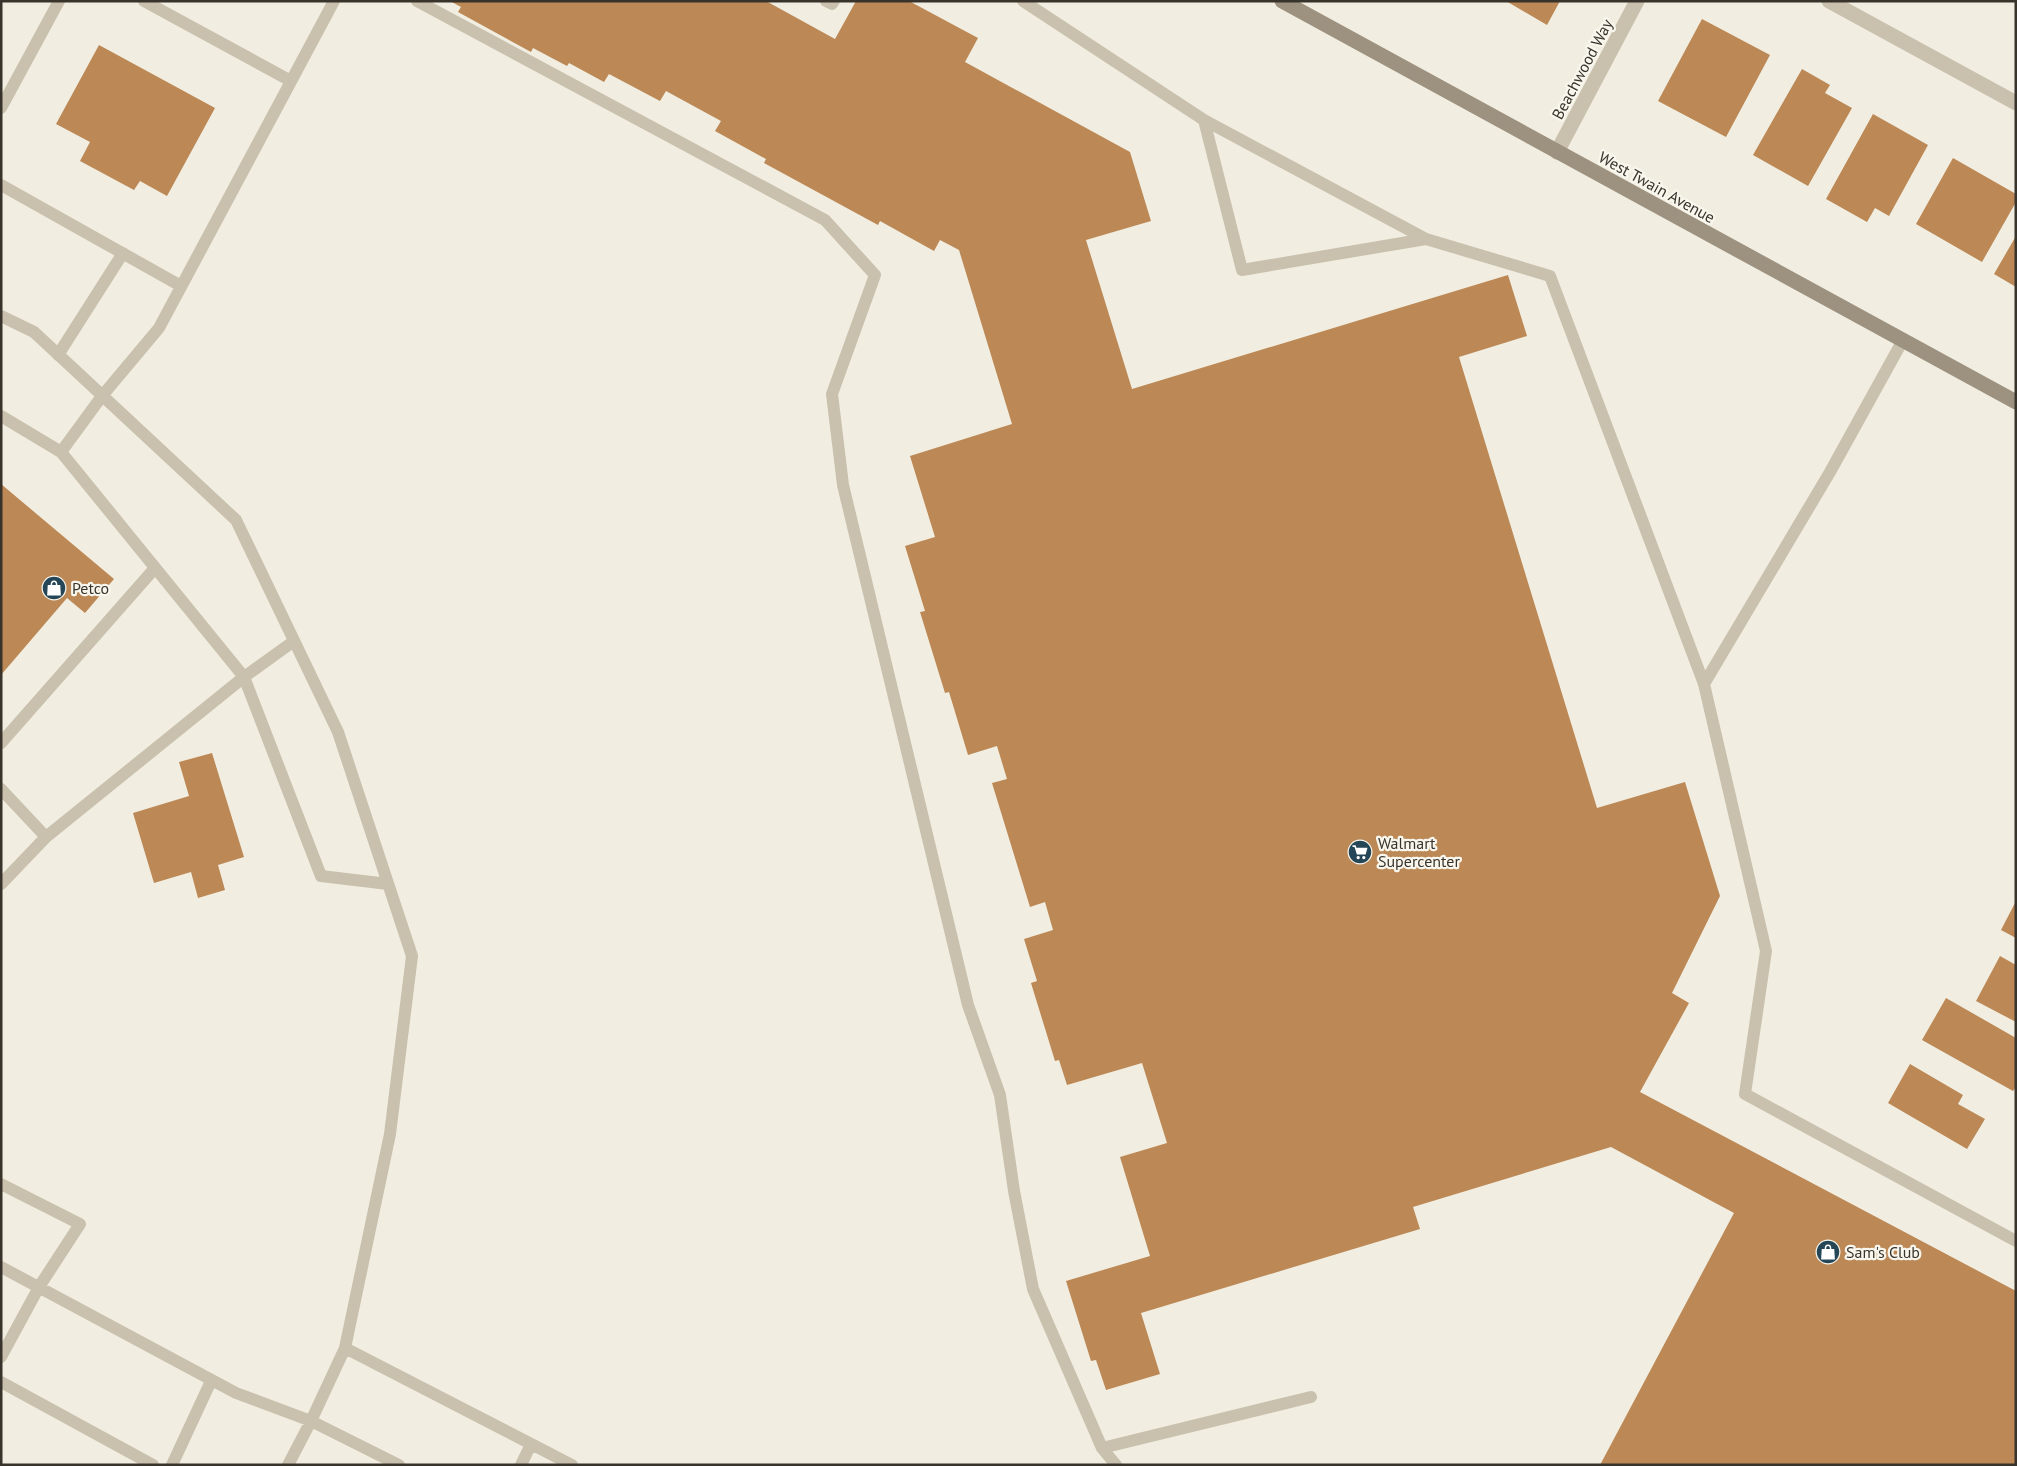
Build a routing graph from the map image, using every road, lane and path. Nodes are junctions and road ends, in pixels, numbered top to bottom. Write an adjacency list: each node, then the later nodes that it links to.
1 (59, 1): 13 (lane)
2 (144, 1): 11 (lane)
3 (334, 1): 11 (lane)
4 (417, 1): 47 (lane)
5 (826, 1): 6 (lane)
6 (834, 1)
7 (1023, 1): 14 (lane)
8 (1282, 1): 15 (street, West Twain Avenue)
9 (1637, 1): 15 (street, Beachwood Way)
10 (1829, 1): 12 (street)
11 (291, 81): 19 (lane)
12 (2016, 103)
13 (1, 108)
14 (1204, 120): 17 (lane); 17 (lane)
15 (1557, 152): 21 (street, West Twain Avenue)
16 (1, 185): 18 (lane)
17 (1426, 239): 30 (lane)
18 (123, 253): 19 (lane); 22 (lane)
19 (181, 286): 23 (lane)
20 (1, 316): 22 (lane)
21 (1903, 340): 24 (street, West Twain Avenue); 30 (lane)
22 (58, 355): 23 (lane)
23 (102, 396): 26 (lane); 28 (lane)
24 (2016, 402)
25 (1, 416): 26 (lane)
26 (61, 452): 27 (lane)
27 (156, 568): 29 (lane); 31 (lane)
28 (294, 641): 29 (lane); 35 (lane)
29 (244, 677): 33 (lane); 35 (lane)
30 (1704, 684): 37 (lane)
31 (1, 743)
32 (1, 789): 33 (lane)
33 (46, 837): 34 (lane)
34 (1, 884)
35 (388, 884): 40 (lane)
36 (1, 1184): 39 (lane)
37 (2016, 1241)
38 (1, 1267): 39 (lane)
39 (39, 1287): 41 (lane); 42 (lane)
40 (345, 1348): 45 (lane); 46 (lane)
41 (1, 1357)
42 (211, 1381): 45 (lane); 49 (lane)
43 (1, 1382): 48 (lane)
44 (1311, 1398): 47 (lane)
45 (311, 1421): 50 (lane); 51 (lane)
46 (531, 1444): 52 (lane); 53 (lane)
47 (1102, 1448): 54 (lane)
48 (153, 1465)
49 (172, 1465)
50 (288, 1465)
51 (399, 1465)
52 (522, 1465)
53 (572, 1465)
54 (1116, 1465)

